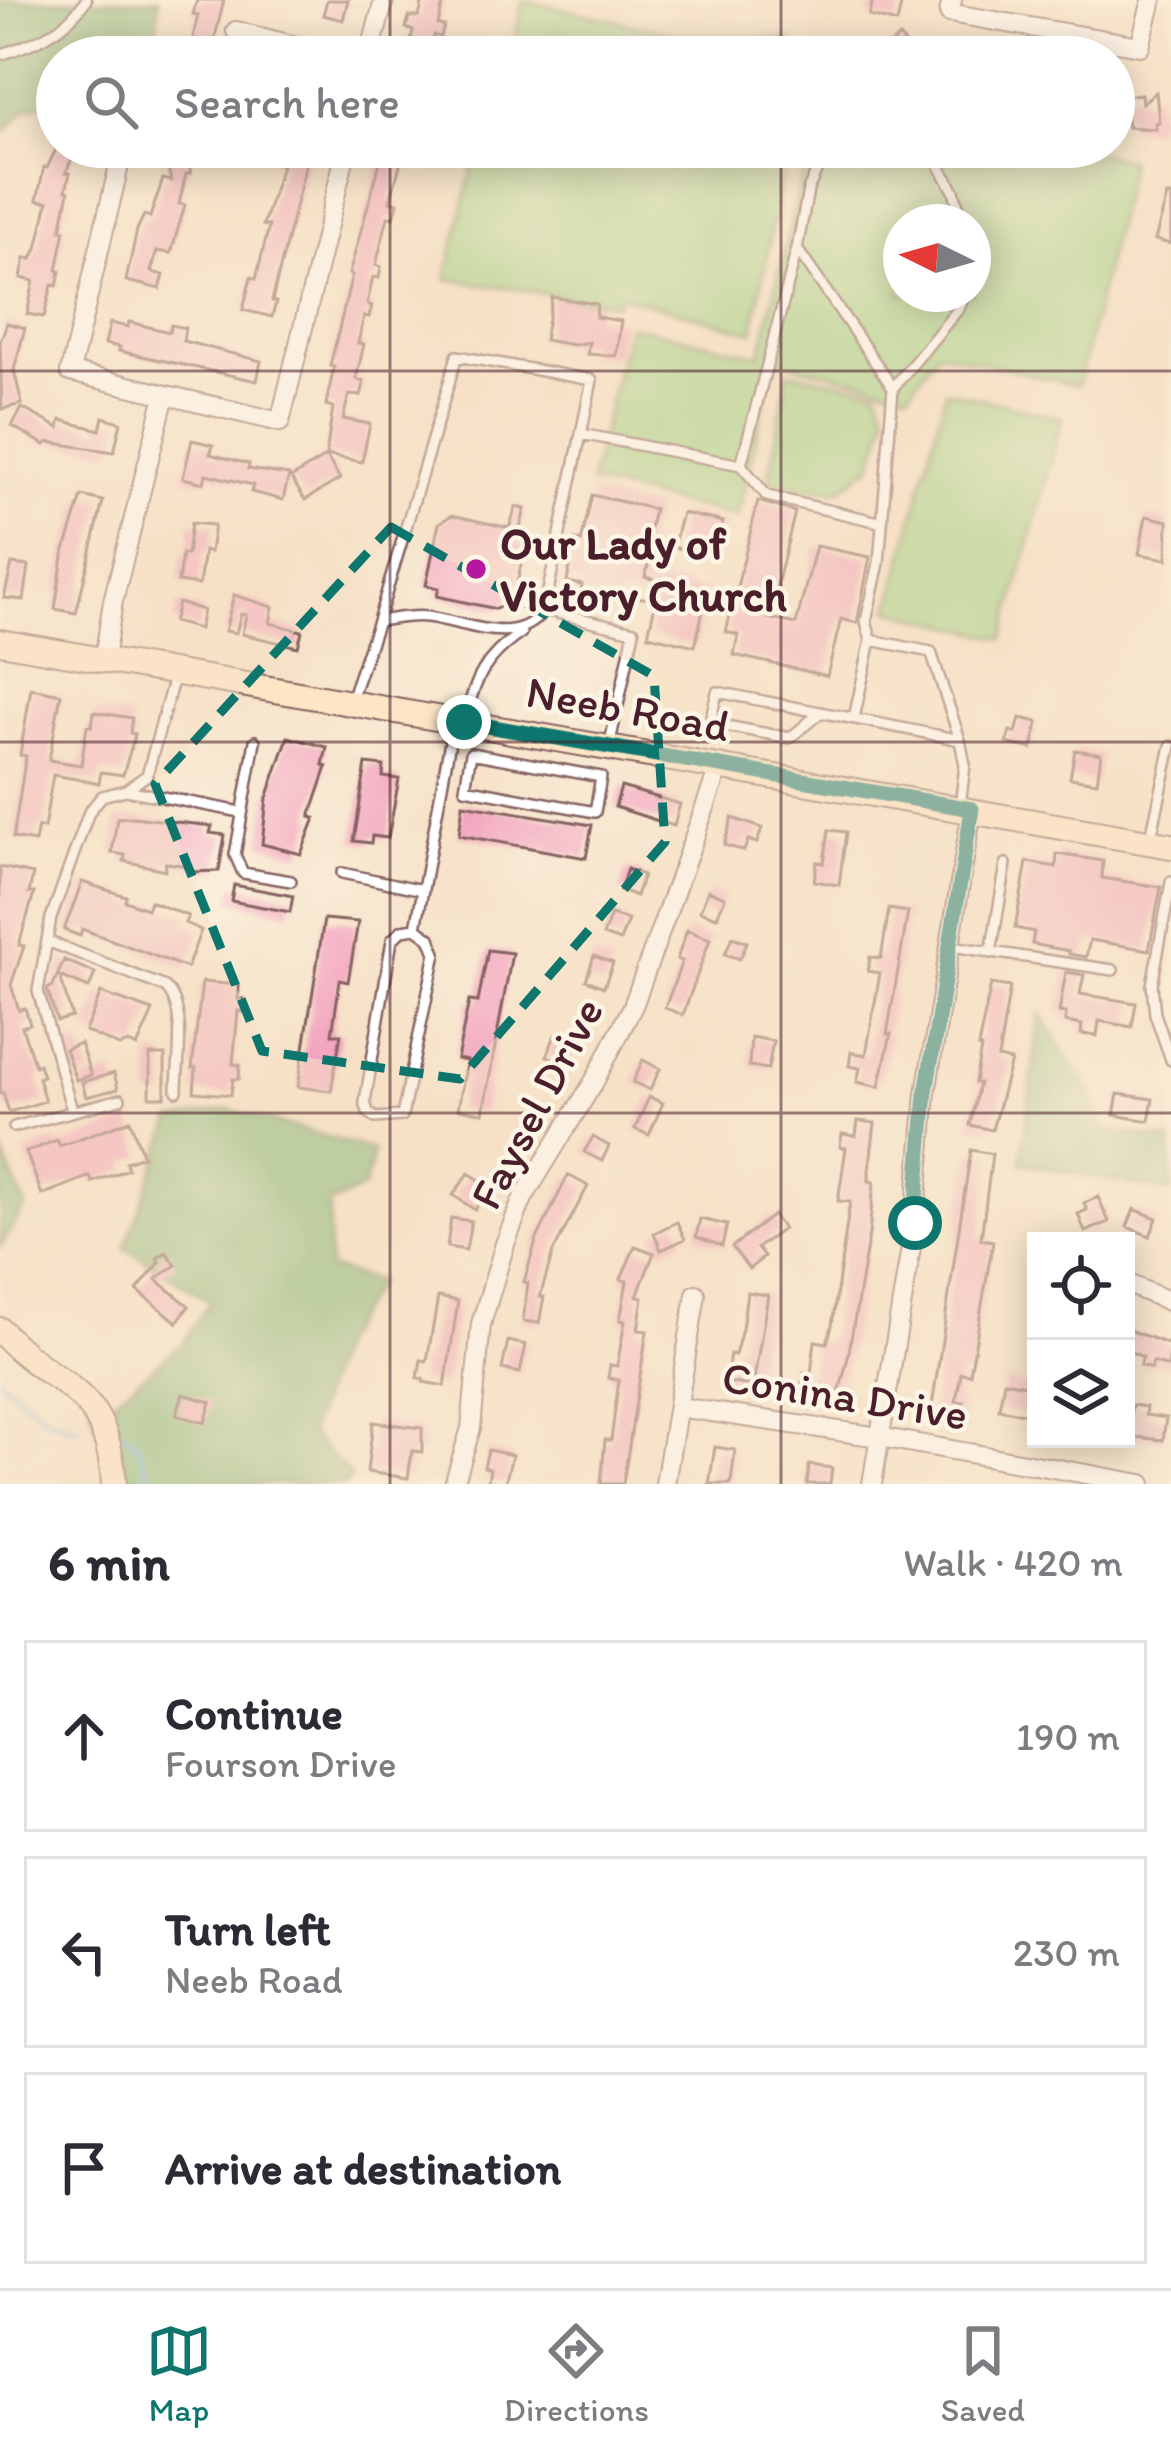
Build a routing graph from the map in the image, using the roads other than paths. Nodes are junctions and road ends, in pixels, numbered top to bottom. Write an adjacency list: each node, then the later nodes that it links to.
1 (86, 0): 6 (lane)
2 (384, 0): 8 (street)
3 (952, 0): 9 (street)
4 (1152, 0): 11 (street)
5 (236, 31): 7 (street)
6 (51, 36)
7 (256, 36)
8 (375, 36)
9 (1082, 36)
10 (36, 43): 12 (lane)
11 (1135, 45)
12 (0, 55)
13 (342, 168): 21 (street)
14 (818, 168): 18 (lane)
15 (941, 168): 17 (lane)
16 (118, 170): 21 (street)
17 (958, 204)
18 (797, 249): 20 (lane); 23 (lane)
19 (957, 312): 20 (lane)
20 (893, 388): 24 (lane)
21 (165, 395): 30 (street)
22 (581, 434): 23 (lane); 25 (lane); 26 (lane)
23 (741, 465): 24 (lane)
24 (880, 522): 28 (lane)
25 (544, 610): 27 (lane); 41 (lane)
26 (378, 621): 27 (lane); 32 (lane)
27 (525, 629): 35 (lane)
28 (871, 640): 34 (lane); 38 (lane)
29 (0, 642): 30 (street, Neeb Road)
30 (104, 660): 31 (street, Neeb Road)
31 (175, 672): 32 (street, Neeb Road); 45 (lane)
32 (350, 702): 35 (street, Neeb Road)
33 (821, 712): 33 (lane); 34 (lane)
34 (854, 718): 38 (lane)
35 (459, 721): 36 (street, Neeb Road); 53 (lane)
36 (504, 729): 37 (street, Neeb Road); 42 (lane)
37 (572, 740): 41 (street, Neeb Road); 44 (lane)
38 (960, 740): 46 (lane)
39 (255, 741): 47 (lane)
40 (1171, 746): 48 (lane)
41 (609, 747): 43 (street, Neeb Road)
42 (499, 758): 44 (lane); 44 (lane)
43 (719, 766): 46 (street, Neeb Road); 71 (street, Faysel Drive)
44 (566, 770)
45 (127, 790): 47 (lane); 55 (lane)
46 (966, 808): 48 (street, Neeb Road); 56 (street)
47 (241, 812): 51 (lane)
48 (1161, 844)
49 (1006, 864): 57 (lane)
50 (342, 873): 53 (lane)
51 (291, 881)
52 (1171, 883): 59 (lane)
53 (423, 890): 54 (lane)
54 (416, 928): 54 (lane)
55 (47, 941): 60 (lane); 62 (lane)
56 (951, 946): 57 (lane); 69 (street)
57 (991, 953): 58 (lane)
58 (1113, 970)
59 (1171, 1060)
60 (177, 1091)
61 (120, 1099): 62 (lane)
62 (72, 1111): 63 (lane)
63 (14, 1127)
64 (1135, 1287): 66 (street)
65 (696, 1294): 68 (street)
66 (1171, 1301)
67 (0, 1330): 70 (street)
68 (678, 1407): 69 (street, Conina Drive); 72 (street)
69 (879, 1437): 73 (street); 74 (street, Conina Drive)
70 (110, 1481)
71 (454, 1484)
72 (665, 1484)
73 (872, 1484)
74 (1142, 1484)

